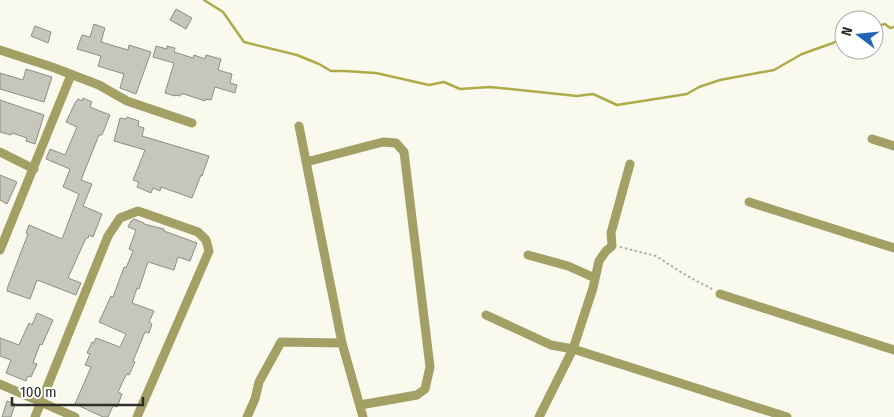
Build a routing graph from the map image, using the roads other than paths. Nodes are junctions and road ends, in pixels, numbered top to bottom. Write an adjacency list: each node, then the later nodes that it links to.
1 (0, 50): 2 (street)
2 (71, 74): 3 (street); 10 (street)
3 (192, 123)
4 (300, 126): 8 (street)
5 (872, 139): 6 (street)
6 (894, 146)
7 (0, 152): 10 (street)
8 (306, 162): 18 (street); 23 (street)
9 (630, 164): 15 (street)
10 (34, 169): 13 (street)
11 (749, 202): 12 (street)
12 (894, 248)
13 (0, 250)
14 (528, 254): 15 (street)
15 (595, 278): 19 (street)
16 (720, 294): 20 (street)
17 (486, 315): 19 (street)
18 (342, 343): 23 (street); 27 (street)
19 (574, 349): 29 (street); 30 (street)
20 (894, 350)
21 (0, 384): 22 (street)
22 (41, 403): 24 (street); 25 (street); 26 (street)
23 (360, 405): 28 (street)
24 (36, 417)
25 (75, 417)
26 (137, 417)
27 (247, 417)
28 (363, 417)
29 (540, 417)
30 (787, 417)

